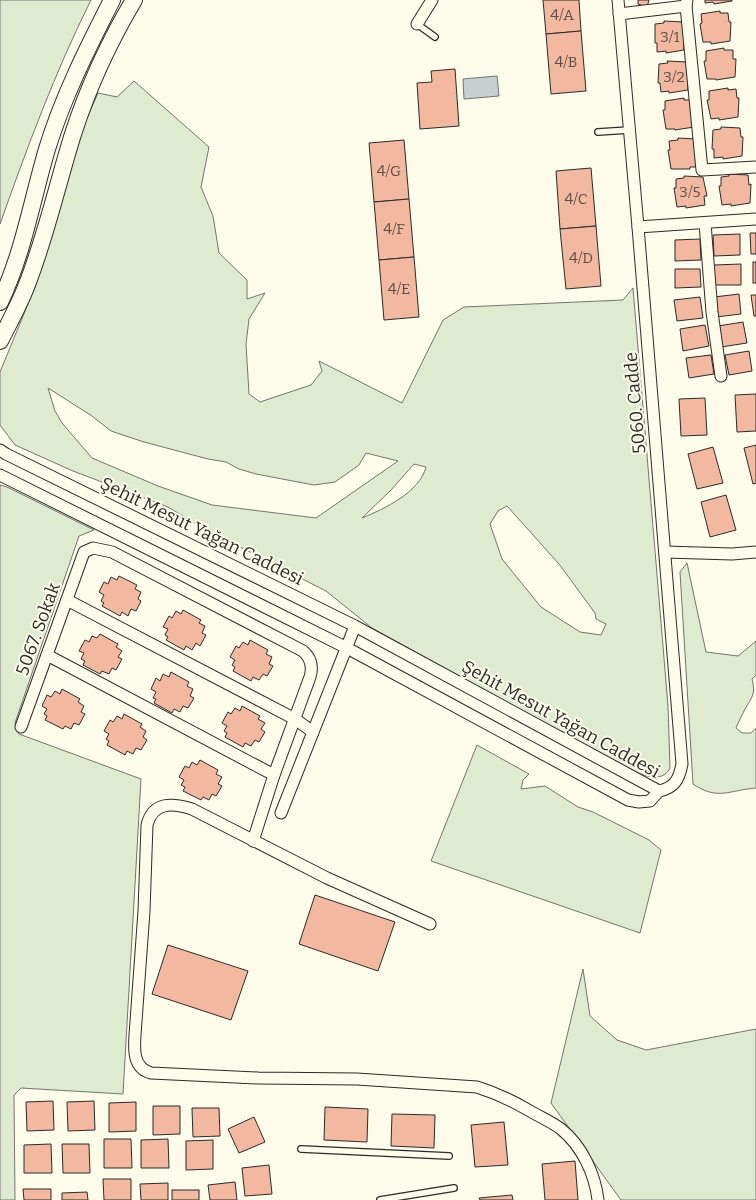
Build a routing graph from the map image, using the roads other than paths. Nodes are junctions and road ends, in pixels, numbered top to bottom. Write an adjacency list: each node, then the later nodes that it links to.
1 (112, 0): 16 (street)
2 (134, 0): 17 (street)
3 (432, 0): 8 (street)
4 (618, 0): 7 (street, 5060. Cadde)
5 (662, 0): 6 (street)
6 (686, 3): 7 (street); 12 (street)
7 (619, 14): 10 (street, 5060. Cadde)
8 (416, 24): 9 (lane)
9 (435, 37)
10 (629, 130): 11 (lane); 15 (street, 5060. Cadde)
11 (598, 132)
12 (756, 167)
13 (756, 219): 14 (street)
14 (705, 223): 15 (street); 18 (street)
15 (638, 227): 21 (street, 5060. Cadde)
16 (0, 302)
17 (0, 341)
18 (721, 376)
19 (0, 450): 24 (street, Şehit Mesut Yağan Caddesi)
20 (0, 475): 25 (street, Şehit Mesut Yağan Caddesi)
21 (665, 552): 22 (street); 31 (street, 5060. Cadde)
22 (756, 552)
23 (67, 600): 26 (street, 5067. Sokak); 27 (street); 27 (street, 5067. Sokak)
24 (355, 626): 25 (street); 31 (street, Şehit Mesut Yağan Caddesi)
25 (347, 648): 29 (street); 31 (street, Şehit Mesut Yağan Caddesi)
26 (47, 654): 28 (street, 5067. Sokak); 30 (street)
27 (295, 719): 29 (street); 30 (street)
28 (21, 727)
29 (313, 732): 32 (street)
30 (274, 775): 33 (street)
31 (658, 791)
32 (281, 813)
33 (253, 841): 34 (street); 39 (street)
34 (430, 924)
35 (301, 1149): 36 (lane)
36 (449, 1156)
37 (454, 1188): 38 (lane)
38 (380, 1200)
39 (598, 1200)

